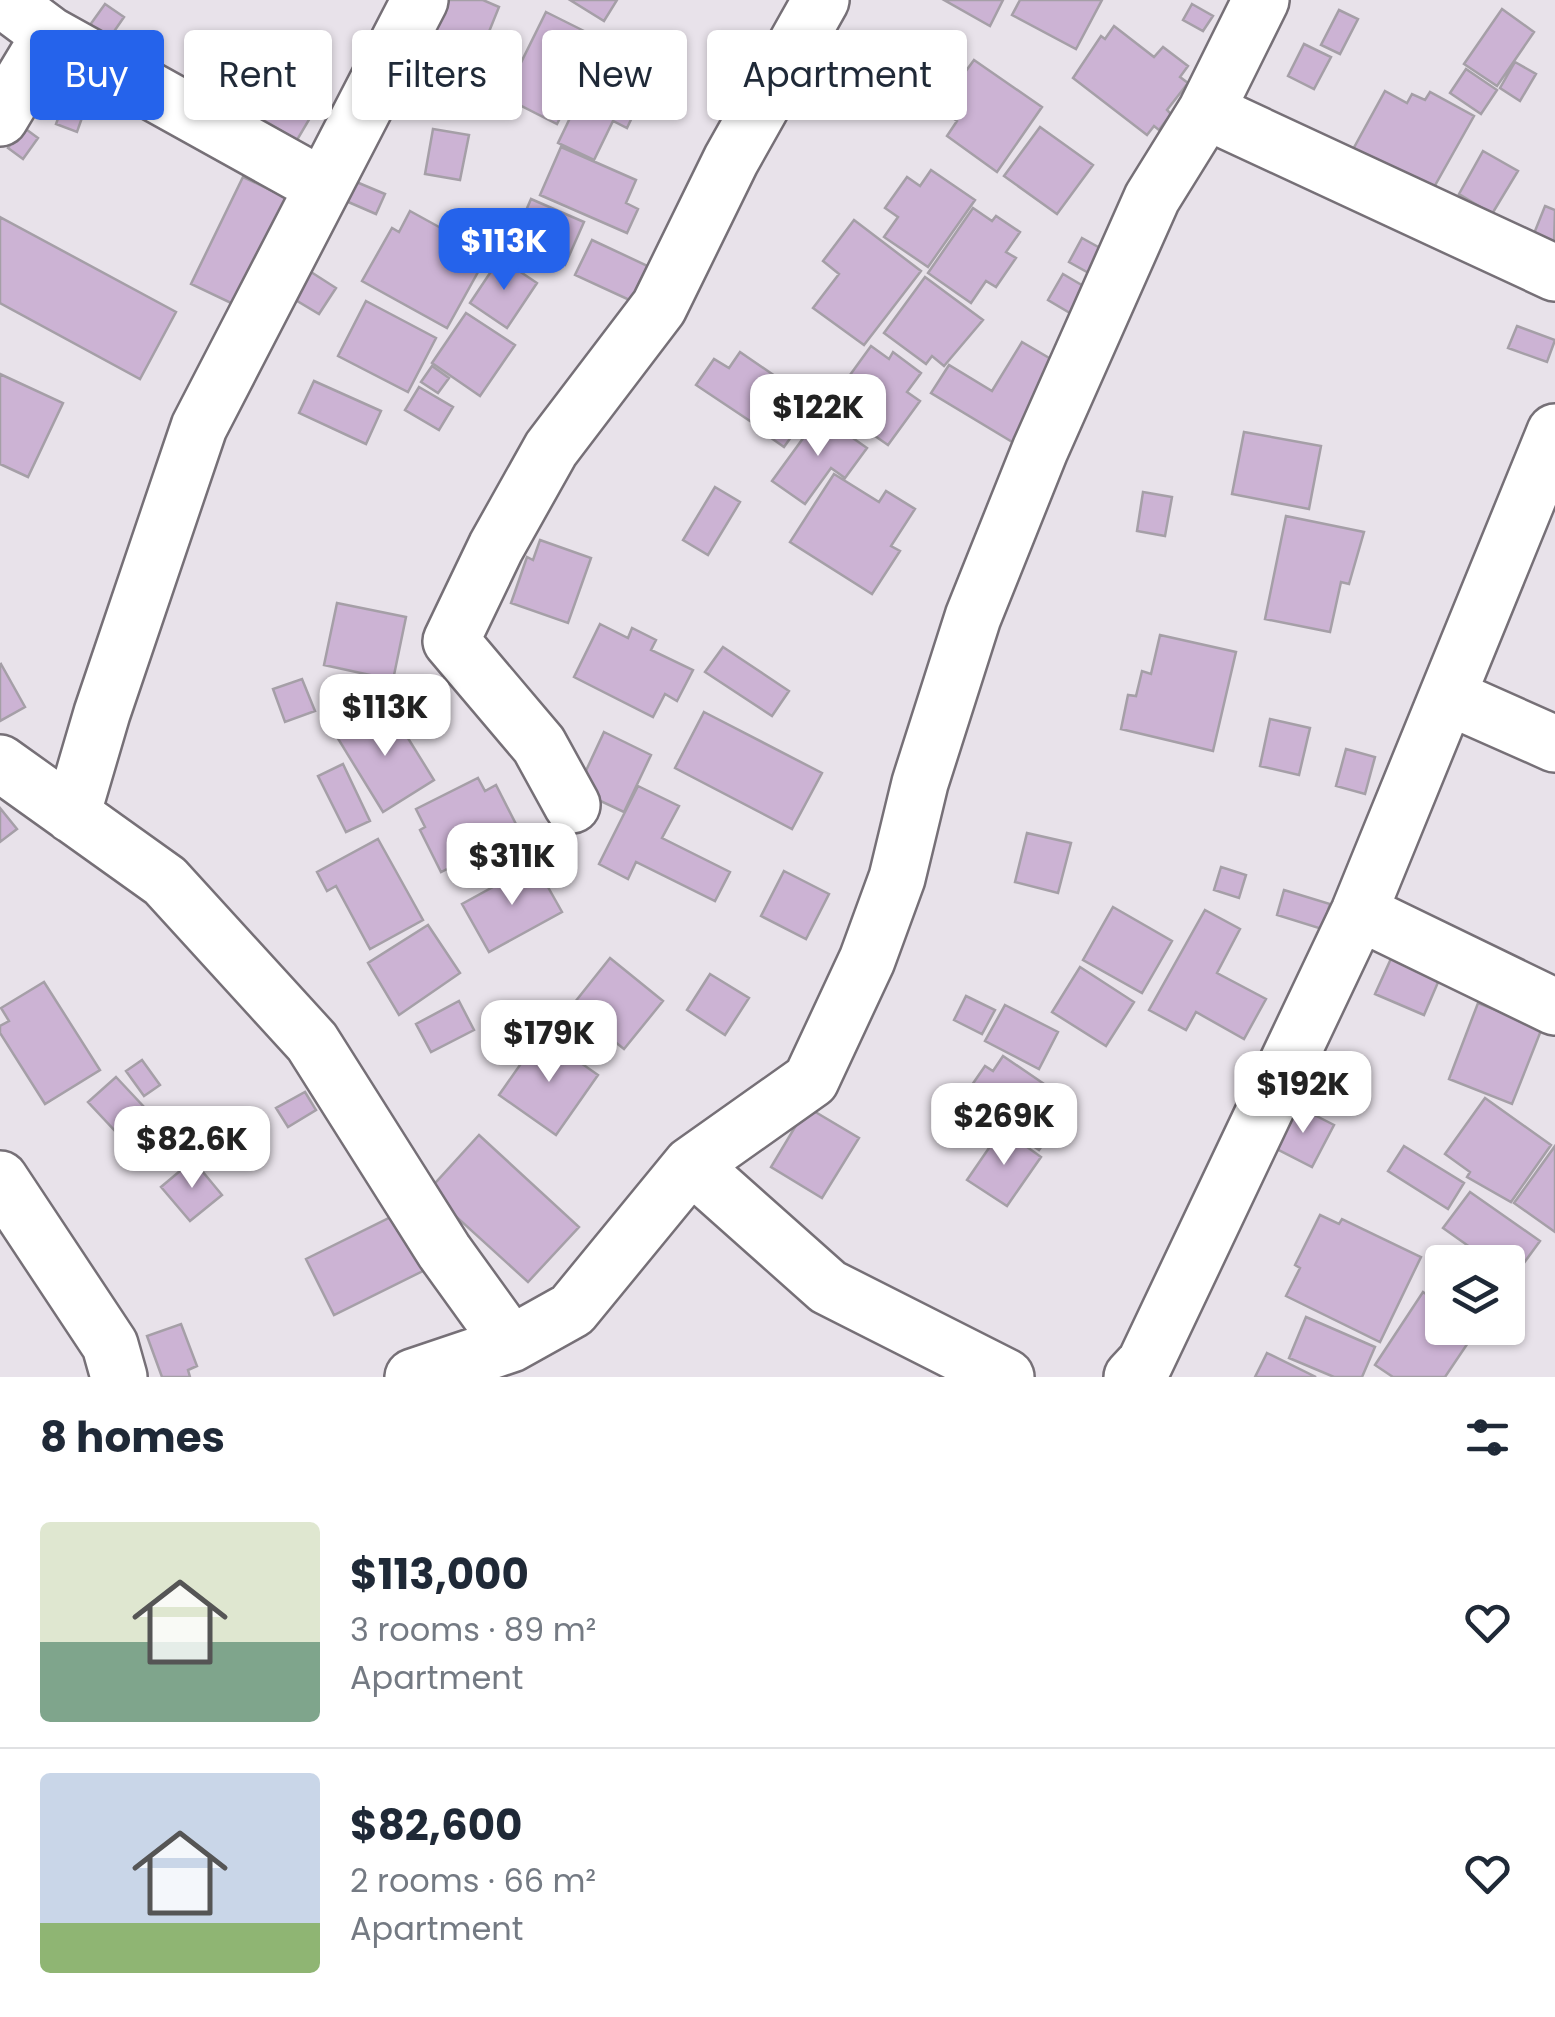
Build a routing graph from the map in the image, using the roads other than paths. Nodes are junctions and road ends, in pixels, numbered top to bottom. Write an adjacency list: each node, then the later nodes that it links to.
1 (3, 0): 5 (street)
2 (420, 0): 10 (street)
3 (821, 0): 16 (street)
4 (1261, 0): 8 (street)
5 (44, 30)
6 (30, 68): 9 (street)
7 (164, 98): 10 (street)
8 (1206, 111): 11 (street); 20 (street)
9 (0, 118)
10 (322, 186): 17 (street)
11 (1555, 273)
12 (1555, 432): 13 (street)
13 (1449, 697): 14 (street); 18 (street)
14 (1555, 744)
15 (0, 763): 17 (street)
16 (572, 805)
17 (72, 814): 22 (street)
18 (1359, 912): 19 (street); 26 (street)
19 (1555, 1007)
20 (691, 1165): 22 (street); 25 (street)
21 (0, 1179): 23 (street)
22 (511, 1344): 24 (street)
23 (120, 1377)
24 (413, 1377)
25 (1006, 1377)
26 (1132, 1377)

